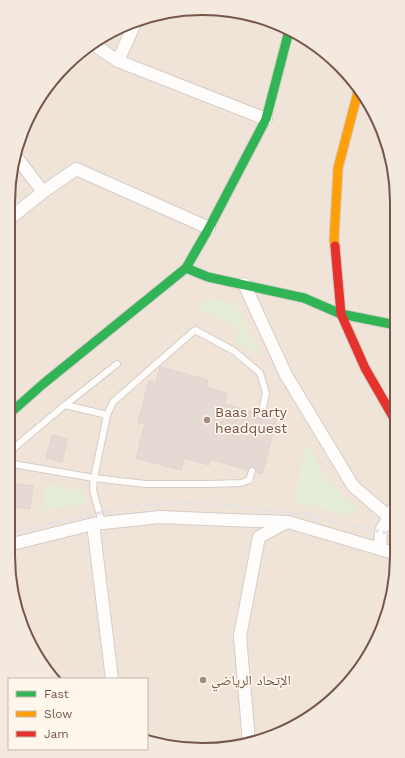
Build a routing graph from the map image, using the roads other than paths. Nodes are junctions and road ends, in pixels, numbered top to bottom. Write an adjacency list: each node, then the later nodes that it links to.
1 (133, 28): 4 (street)
2 (288, 36): 6 (street)
3 (98, 47): 4 (street)
4 (118, 61): 6 (street)
5 (357, 96): 13 (street)
6 (266, 119): 10 (street)
7 (20, 161): 8 (street)
8 (43, 192): 9 (street); 10 (street)
9 (15, 214)
10 (209, 228): 11 (street)
11 (186, 268): 12 (street); 17 (street)
12 (244, 284): 13 (street); 25 (street)
13 (341, 314): 14 (street); 18 (street)
14 (390, 324)
15 (117, 364): 16 (lane)
16 (64, 405): 20 (lane); 21 (lane)
17 (15, 408)
18 (390, 412)
19 (261, 414): 20 (lane)
20 (107, 415): 24 (lane)
21 (15, 447)
22 (15, 464): 24 (lane)
23 (252, 471): 24 (lane)
24 (94, 478): 27 (lane)
25 (389, 517): 29 (street)
26 (288, 522): 27 (street); 29 (street); 32 (street)
27 (97, 524): 28 (street); 31 (street)
28 (15, 543)
29 (380, 549): 30 (street)
30 (390, 552)
31 (112, 678)
32 (249, 737)

